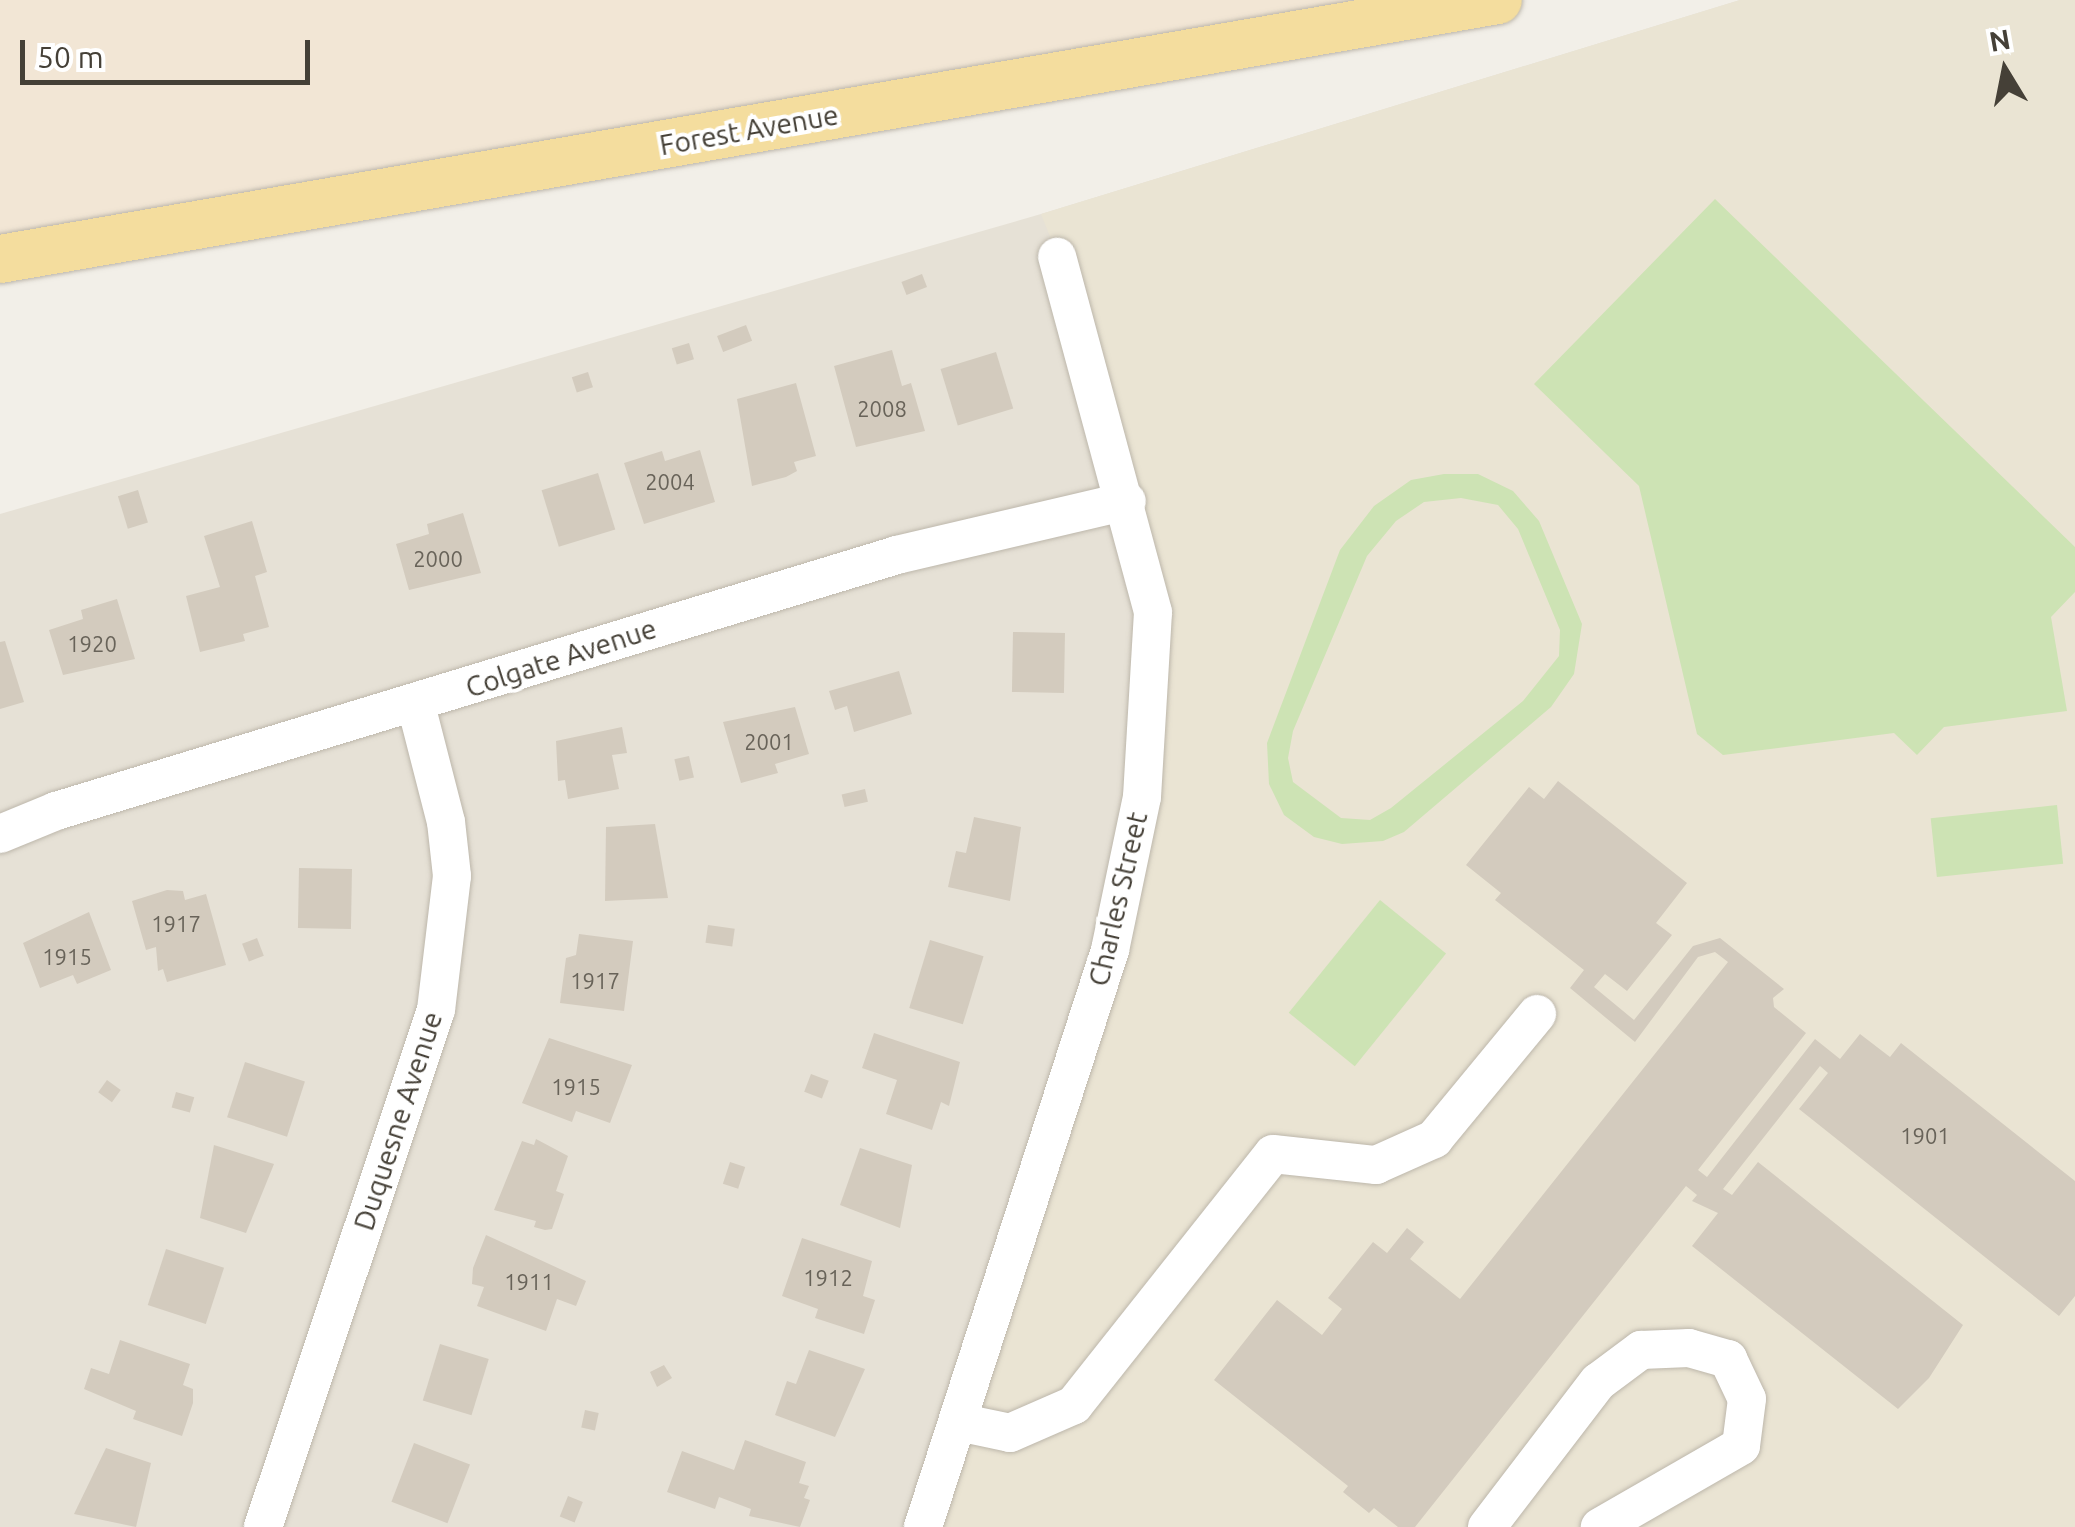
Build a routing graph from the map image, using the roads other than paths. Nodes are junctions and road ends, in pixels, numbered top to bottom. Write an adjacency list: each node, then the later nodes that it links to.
1 (1498, 0): 3 (main road, Forest Avenue)
2 (1056, 257): 4 (street, Charles Street)
3 (0, 259)
4 (1127, 500): 5 (street, Colgate Avenue); 8 (street, Charles Street)
5 (416, 706): 6 (street, Colgate Avenue); 9 (street, Duquesne Avenue)
6 (0, 834)
7 (1537, 1014): 8 (street)
8 (958, 1422): 10 (street, Charles Street)
9 (263, 1527)
10 (924, 1527)
11 (1487, 1527): 12 (street)
12 (1600, 1527)

